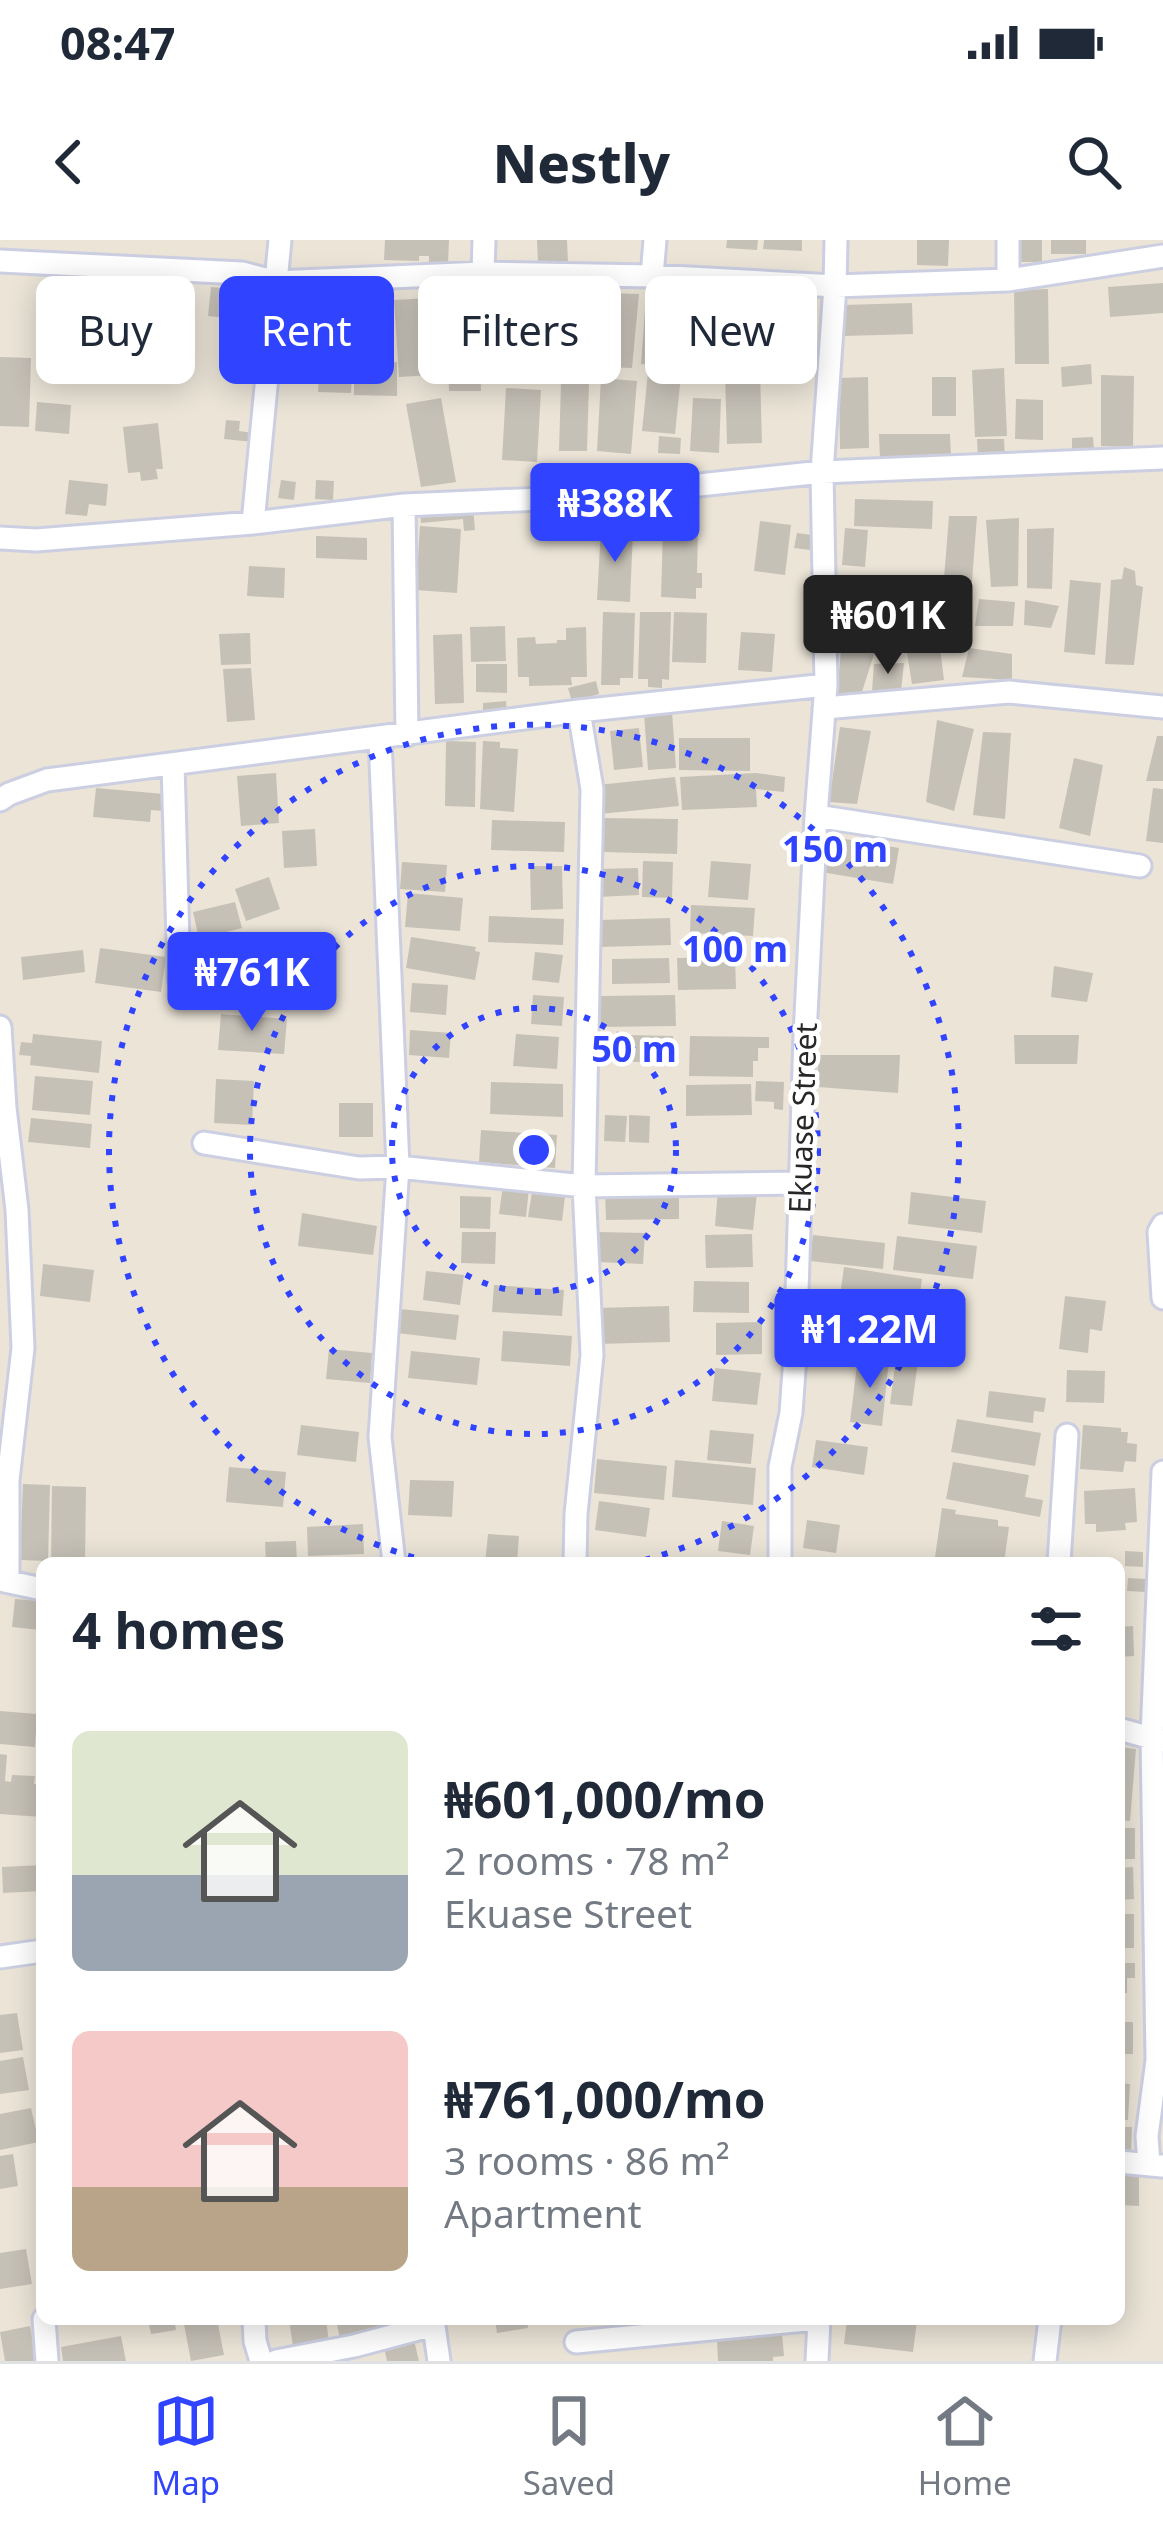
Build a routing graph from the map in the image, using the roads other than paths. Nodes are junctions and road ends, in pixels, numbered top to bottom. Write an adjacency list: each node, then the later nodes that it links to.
1 (280, 240): 10 (street)
2 (484, 240): 8 (street)
3 (655, 240): 11 (street)
4 (836, 240): 15 (street, Ekuase Street)
5 (1008, 240): 13 (street)
6 (1163, 256): 13 (street)
7 (0, 261): 9 (street)
8 (483, 273): 11 (street); 12 (street)
9 (253, 276)
10 (277, 276)
11 (652, 276)
12 (394, 277)
13 (1008, 280): 15 (street)
14 (817, 285): 15 (street)
15 (835, 286): 18 (street, Ekuase Street)
16 (266, 384): 20 (street)
17 (1163, 458): 18 (street)
18 (822, 472): 19 (street); 22 (street, Ekuase Street)
19 (404, 505): 20 (street); 25 (street)
20 (253, 523): 21 (street)
21 (0, 538)
22 (825, 697): 23 (street); 24 (street); 29 (street, Ekuase Street)
23 (1163, 707)
24 (579, 711): 25 (street); 36 (street)
25 (407, 735): 26 (street)
26 (380, 738): 27 (street); 34 (street)
27 (173, 764): 28 (street); 31 (street)
28 (0, 800)
29 (816, 816): 30 (street); 35 (street, Ekuase Street)
30 (1141, 866)
31 (179, 977)
32 (0, 1027): 46 (street)
33 (204, 1143): 34 (street)
34 (398, 1168): 36 (street); 41 (street)
35 (800, 1183): 36 (street); 43 (street, Ekuase Street)
36 (584, 1186): 42 (street)
37 (1163, 1226): 38 (street)
38 (1163, 1298)
39 (1067, 1435): 44 (street)
40 (1163, 1472): 45 (street)
41 (393, 1557)
42 (574, 1557)
43 (780, 1557)
44 (1059, 1557)
45 (1160, 1573): 49 (street)
46 (4, 1580): 47 (street)
47 (36, 1588)
48 (1125, 1731): 49 (street)
49 (1157, 1739): 52 (street)
50 (36, 1952): 51 (street)
51 (0, 1957)
52 (1160, 1960): 54 (street)
53 (1125, 2162): 54 (street)
54 (1156, 2165)
55 (44, 2325): 63 (street)
56 (254, 2325): 64 (street)
57 (423, 2325): 65 (street)
58 (433, 2325): 66 (street)
59 (755, 2325): 62 (street)
60 (818, 2325): 67 (street)
61 (1049, 2325): 68 (street)
62 (576, 2342)
63 (46, 2361)
64 (262, 2361)
65 (276, 2361)
66 (439, 2361)
67 (817, 2361)
68 (1045, 2361)

